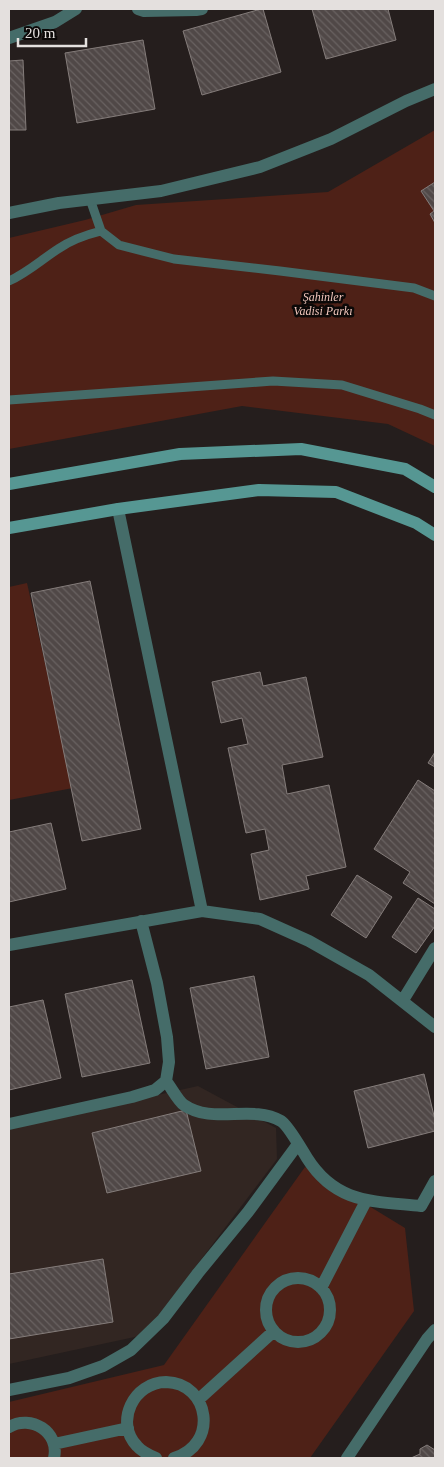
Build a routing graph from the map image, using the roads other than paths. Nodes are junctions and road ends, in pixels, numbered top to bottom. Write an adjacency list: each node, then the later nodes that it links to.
1 (76, 9): 4 (street)
2 (138, 9): 3 (street)
3 (202, 9)
4 (9, 38)
5 (435, 89): 6 (street)
6 (90, 199): 7 (street); 8 (lane)
7 (9, 214)
8 (101, 231): 9 (lane); 10 (lane)
9 (9, 281)
10 (435, 296)
11 (9, 400): 12 (lane)
12 (435, 415)
13 (9, 484): 14 (street)
14 (435, 487)
15 (118, 509): 16 (street); 17 (street); 18 (street)
16 (9, 528)
17 (435, 535)
18 (202, 911): 19 (street); 22 (street)
19 (142, 921): 20 (street); 24 (street)
20 (9, 945)
21 (435, 948): 22 (street)
22 (403, 1000): 23 (street)
23 (435, 1027)
24 (166, 1081): 25 (street); 26 (street)
25 (9, 1124)
26 (298, 1144): 28 (street); 32 (street)
27 (435, 1181): 28 (street)
28 (366, 1201): 29 (street)
29 (321, 1288): 31 (street); 31 (street)
30 (435, 1330): 40 (street)
31 (274, 1331): 33 (street)
32 (9, 1390)
33 (198, 1400): 35 (street); 39 (street)
34 (9, 1428): 36 (street)
35 (128, 1428): 36 (street); 38 (street)
36 (54, 1444): 37 (street)
37 (54, 1458)
38 (156, 1458)
39 (174, 1458)
40 (347, 1458)

